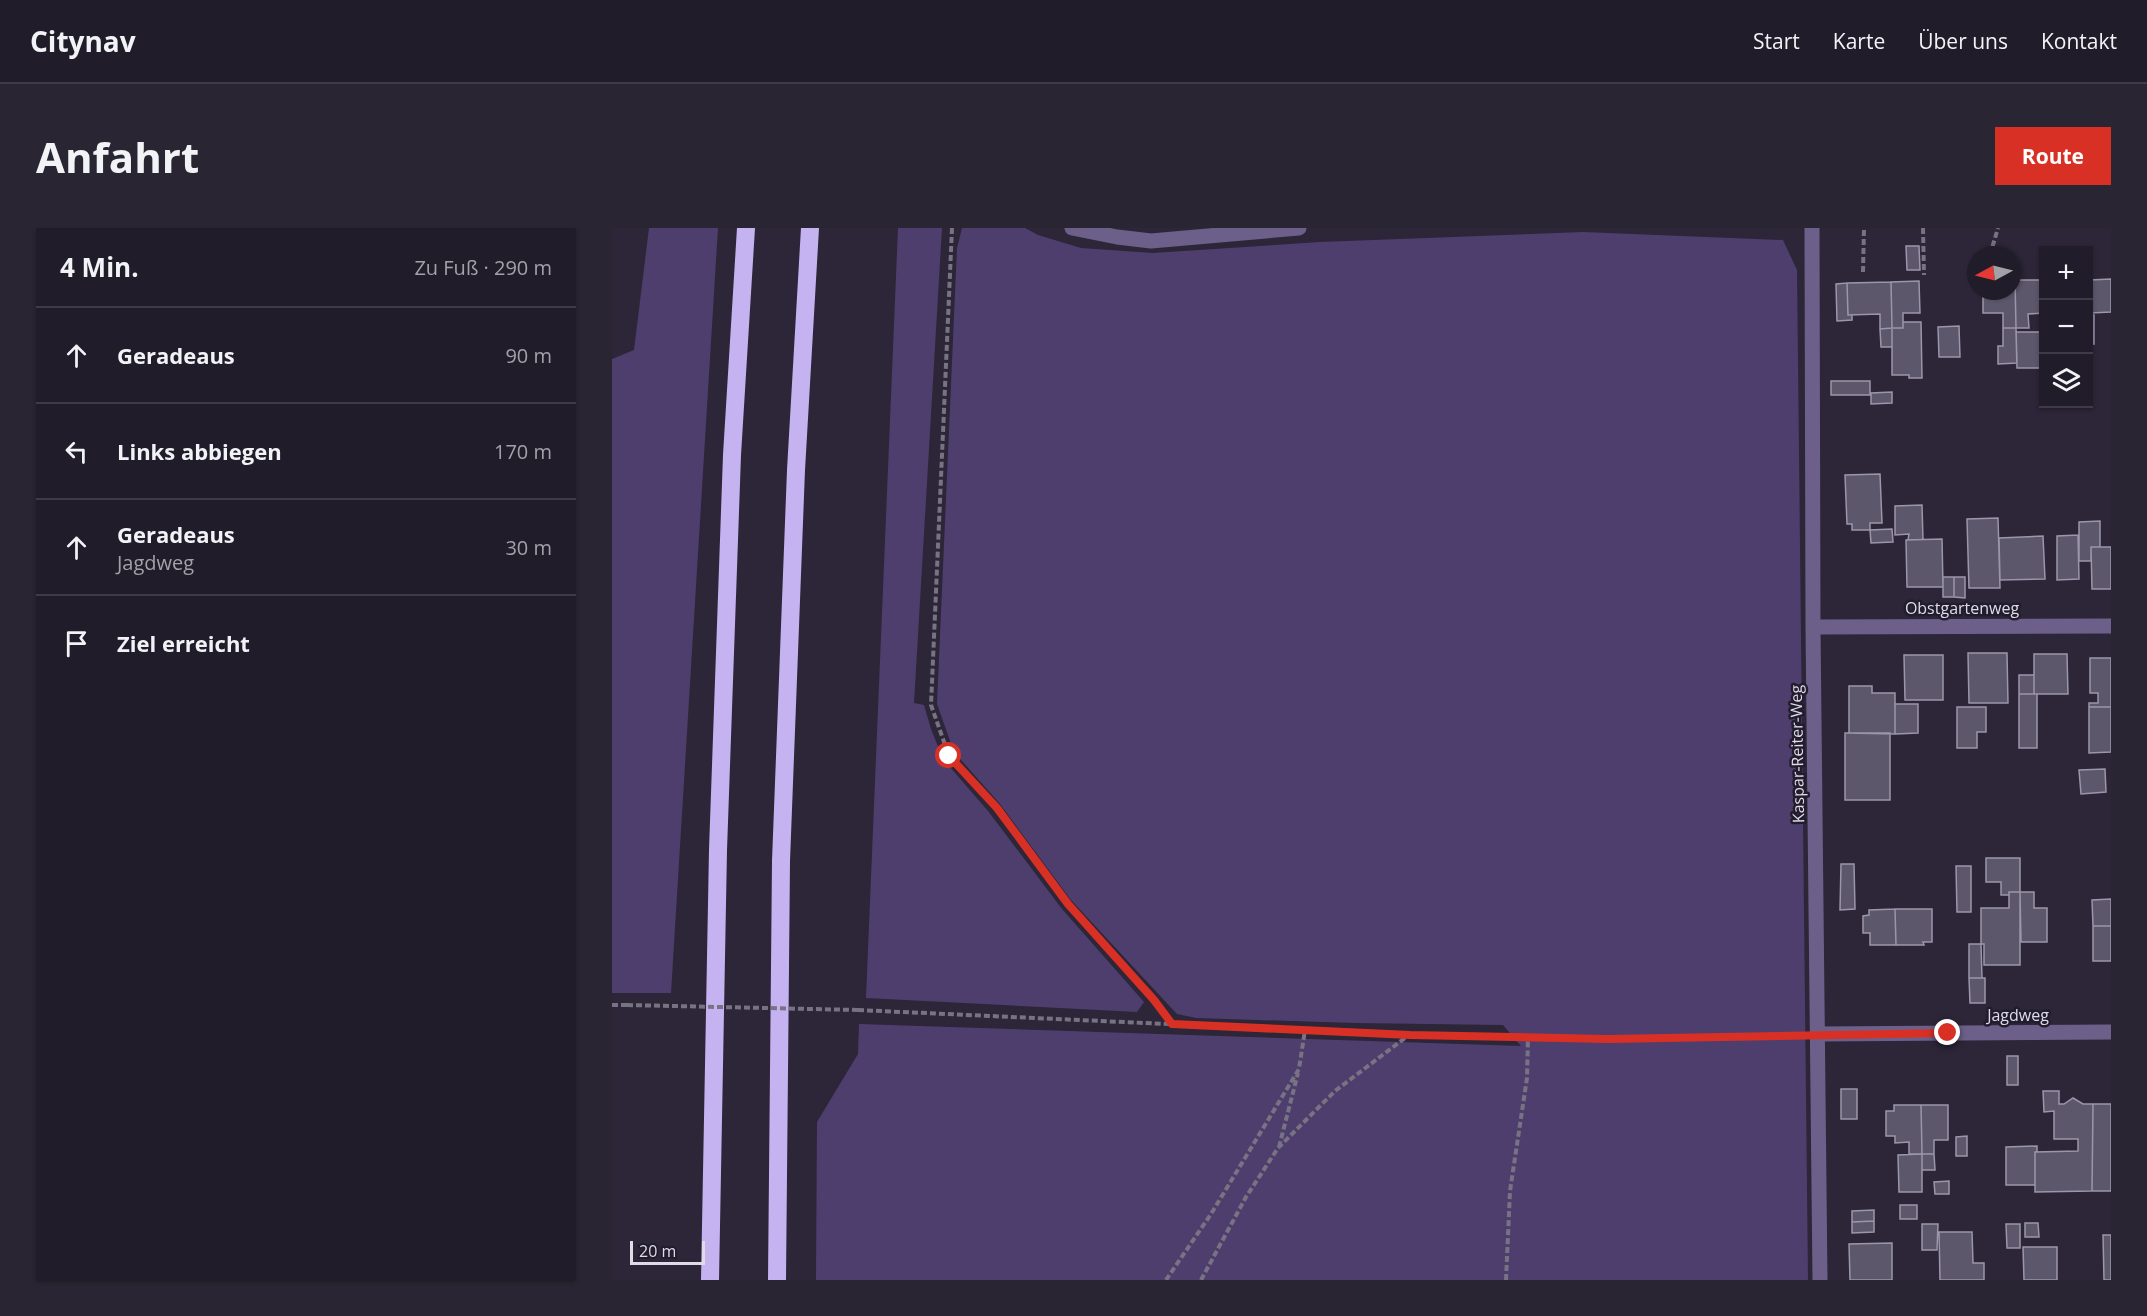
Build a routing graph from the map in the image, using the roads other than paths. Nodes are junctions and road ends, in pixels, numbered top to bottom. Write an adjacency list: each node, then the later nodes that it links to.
1 (746, 228): 10 (highway)
2 (810, 228): 11 (highway)
3 (1072, 228): 4 (street)
4 (1299, 228)
5 (1812, 228): 7 (street, Kaspar-Reiter-Weg)
6 (2111, 626): 7 (street, Obstgartenweg)
7 (1813, 627): 9 (street, Kaspar-Reiter-Weg)
8 (2111, 1032): 9 (street, Jagdweg)
9 (1818, 1034): 12 (street, Kaspar-Reiter-Weg)
10 (710, 1280)
11 (777, 1280)
12 (1820, 1280)

